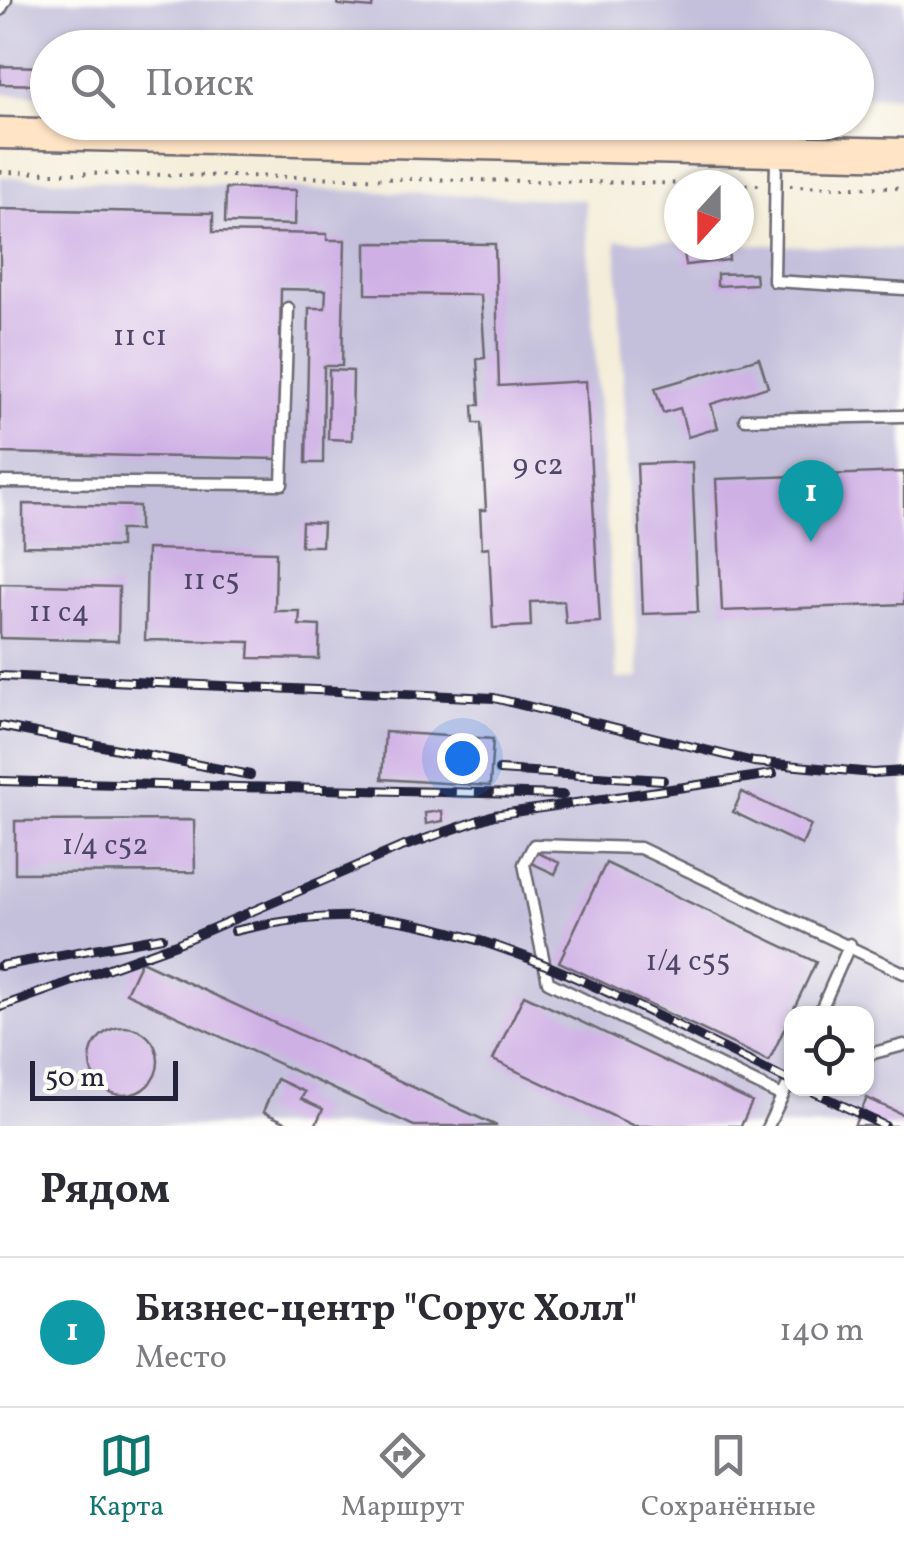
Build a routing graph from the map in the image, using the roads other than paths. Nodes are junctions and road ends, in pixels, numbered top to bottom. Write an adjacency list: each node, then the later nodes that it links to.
1 (6, 0): 2 (lane)
2 (0, 10)
3 (0, 134): 4 (main road)
4 (30, 135)
5 (274, 140): 6 (main road)
6 (776, 151): 7 (main road); 8 (lane)
7 (904, 154)
8 (904, 288)
9 (288, 308): 12 (lane)
10 (904, 416): 11 (lane)
11 (745, 419)
12 (0, 482)
13 (850, 944): 14 (lane); 15 (lane); 19 (lane)
14 (904, 972)
15 (823, 1006)
16 (904, 1045): 17 (lane)
17 (874, 1053)
18 (784, 1092): 19 (lane)
19 (782, 1096): 20 (lane)
20 (768, 1126)

